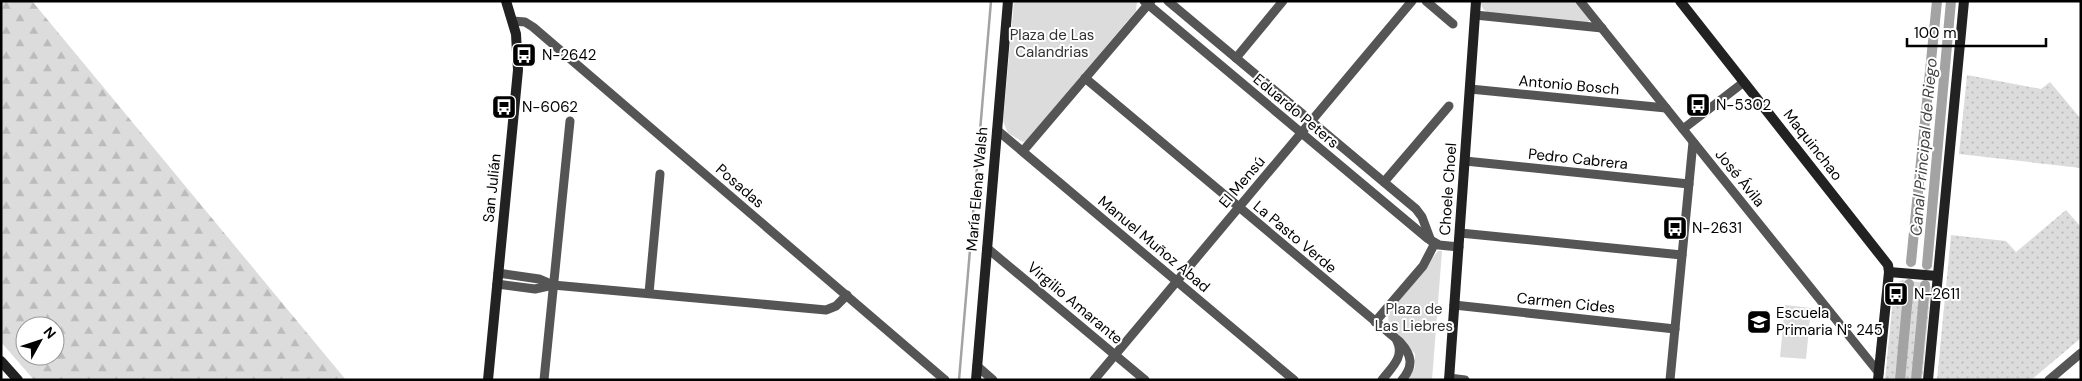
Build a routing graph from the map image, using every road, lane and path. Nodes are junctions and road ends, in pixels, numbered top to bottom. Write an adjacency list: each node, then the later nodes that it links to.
1 (506, 1): 13 (street, San Julián)
2 (1008, 1): 25 (street, María Elena Walsh)
3 (1168, 1): 16 (street, Eduardo Peters)
4 (1283, 1): 16 (street)
5 (1412, 1): 23 (street, El Mensú)
6 (1426, 1): 14 (street)
7 (1476, 1): 12 (street, Choele Choel)
8 (1580, 1): 15 (street, José Ávila)
9 (1680, 1): 18 (street, Maquinchao)
10 (1964, 1): 41 (street)
11 (1148, 2): 17 (street); 26 (street, Eduardo Peters)
12 (1475, 15): 15 (street); 19 (street, Choele Choel)
13 (513, 21): 40 (street, San Julián); 46 (street, Posadas)
14 (1453, 24)
15 (1602, 28): 21 (street, José Ávila)
16 (1236, 58): 23 (street, Eduardo Peters)
17 (1085, 78): 28 (street); 33 (street, La Pasto Verde)
18 (1744, 82): 24 (street); 39 (street, Maquinchao)
19 (1470, 89): 21 (street, Antonio Bosch); 29 (street, Choele Choel)
20 (1449, 106): 31 (street)
21 (1666, 108): 24 (street, José Ávila)
22 (570, 121): 44 (street)
23 (1311, 121): 26 (street, El Mensú); 31 (street, Eduardo Peters)
24 (1683, 129): 27 (street, José Ávila)
25 (997, 130): 28 (street, Manuel Muñoz Abad); 37 (street, María Elena Walsh)
26 (1301, 133): 33 (street, El Mensú); 35 (street, Eduardo Peters)
27 (1693, 142): 32 (street); 55 (street, José Ávila)
28 (1023, 151): 42 (street, Manuel Muñoz Abad)
29 (1465, 161): 32 (street, Pedro Cabrera); 34 (street, Choele Choel)
30 (660, 174): 45 (street)
31 (1384, 182): 35 (street, Eduardo Peters)
32 (1689, 184): 38 (street)
33 (1239, 207): 42 (street, El Mensú); 48 (street, La Pasto Verde)
34 (1460, 233): 36 (street, Choele Choel); 38 (street)
35 (1433, 242): 36 (street); 48 (street)
36 (1459, 247): 47 (street, Choele Choel)
37 (987, 248): 52 (street, Virgilio Amarante); 54 (street, María Elena Walsh)
38 (1682, 255): 49 (street)
39 (1889, 272): 41 (street); 55 (street)
40 (498, 273): 43 (street, San Julián); 44 (street)
41 (1937, 276): 70 (street)
42 (1177, 281): 52 (street, El Mensú); 65 (street, Manuel Muñoz Abad)
43 (498, 284): 44 (street); 58 (street, San Julián)
44 (554, 285): 45 (street); 59 (street)
45 (649, 293): 46 (street)
46 (847, 295): 60 (street, Posadas)
47 (1454, 305): 49 (street, Carmen Cides); 56 (street, Choele Choel)
48 (1375, 322): 50 (street, La Pasto Verde)
49 (1675, 329): 69 (street)
50 (1396, 339): 66 (street); 67 (street, La Pasto Verde)
51 (2081, 353): 71 (street)
52 (1115, 355): 63 (street, El Mensú); 64 (street, Virgilio Amarante)
53 (1, 361): 57 (street)
54 (977, 366): 61 (street, María Elena Walsh); 62 (street)
55 (1879, 376)
56 (1449, 379): 68 (street)
57 (18, 380)
58 (488, 380)
59 (544, 380)
60 (945, 380)
61 (976, 380)
62 (993, 380)
63 (1094, 380)
64 (1145, 380)
65 (1294, 380)
66 (1382, 380)
67 (1402, 380)
68 (1465, 380)
69 (1670, 380)
70 (1928, 380)
71 (2049, 380)

